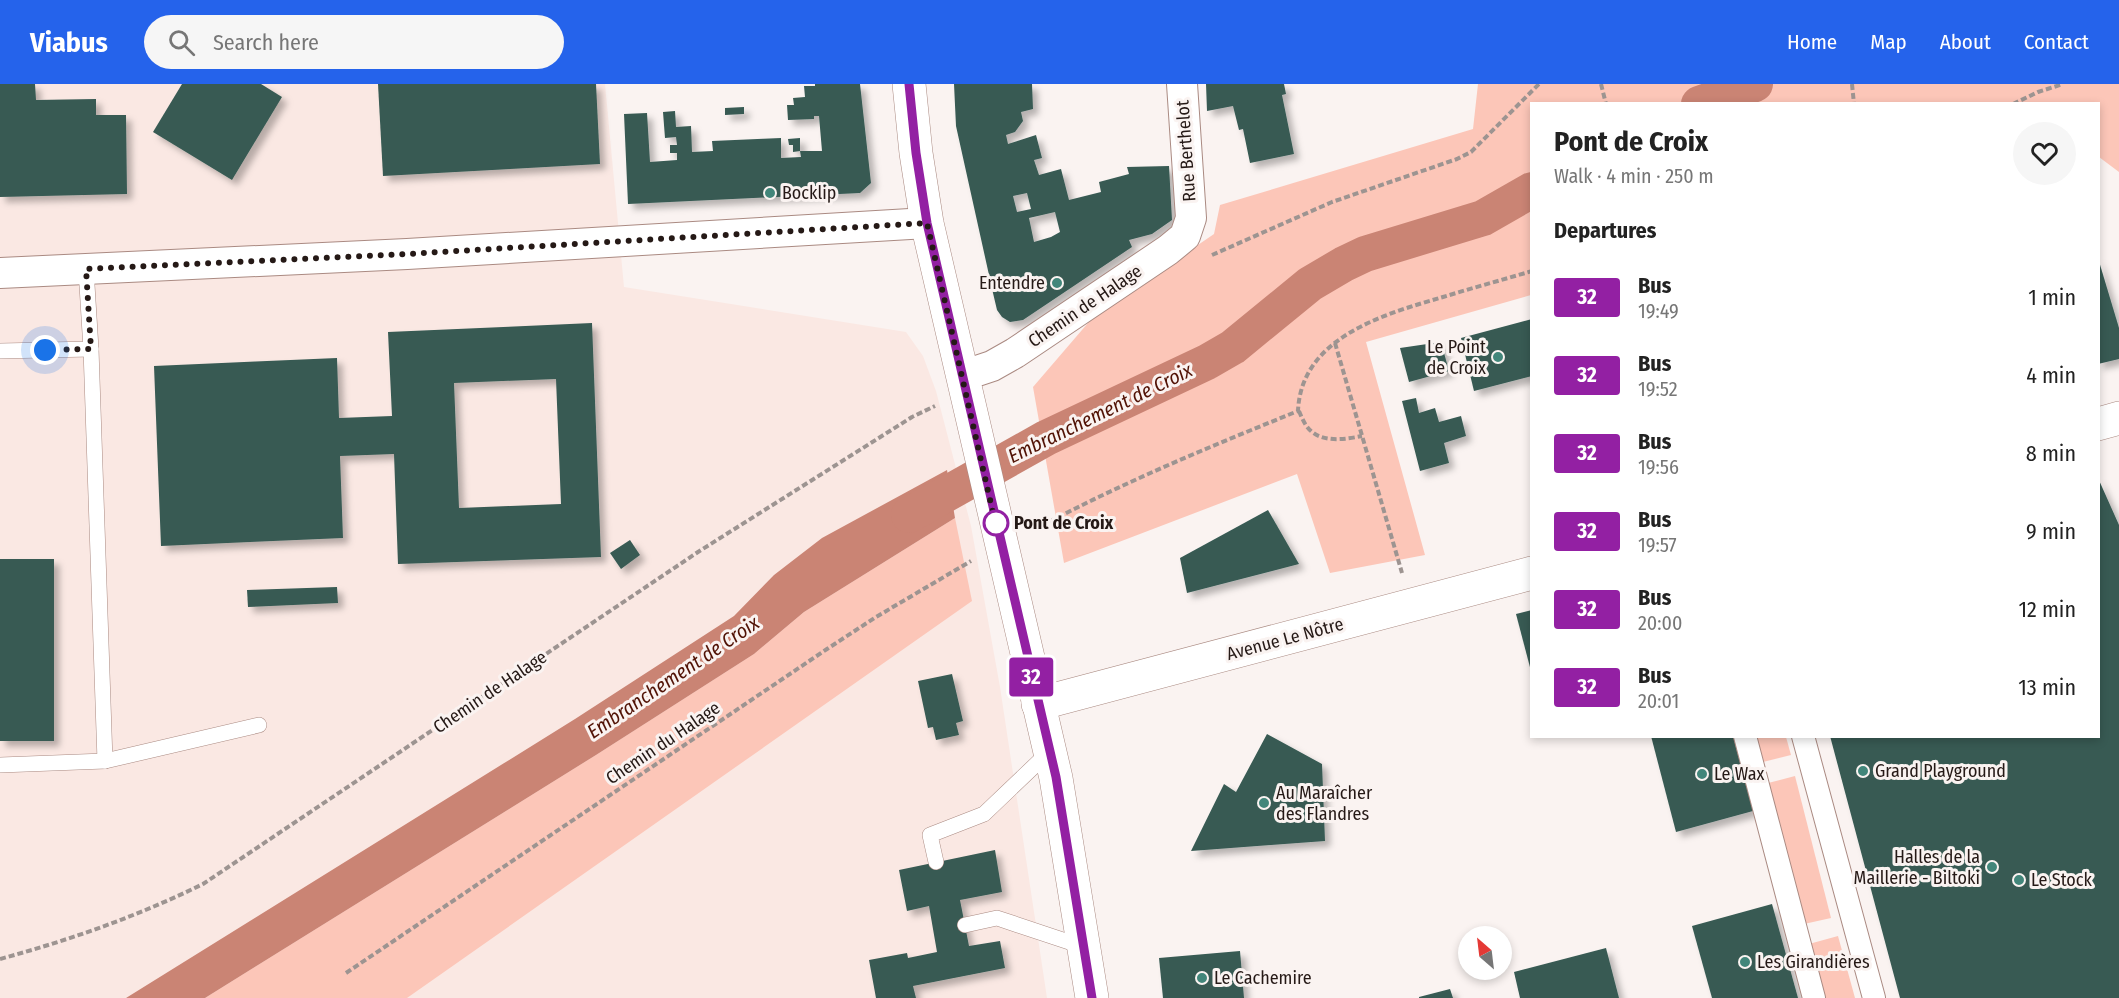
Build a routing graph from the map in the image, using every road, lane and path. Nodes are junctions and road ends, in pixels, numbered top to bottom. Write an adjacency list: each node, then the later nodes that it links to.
1 (909, 84): 11 (main road)
2 (1182, 84): 10 (street, Rue Berthelot)
3 (1539, 84): 12 (path)
4 (1601, 84): 8 (path)
5 (1852, 84): 7 (path)
6 (2063, 84): 9 (path)
7 (1854, 101)
8 (1606, 102)
9 (2017, 102)
10 (1191, 218): 19 (street, Chemin de Halage)
11 (927, 223): 13 (street); 19 (main road)
12 (1202, 260)
13 (86, 269): 15 (street); 17 (lane)
14 (1530, 272): 16 (path)
15 (0, 273)
16 (1335, 343): 20 (path); 23 (path)
17 (91, 349): 18 (lane); 32 (lane)
18 (0, 351)
19 (964, 384): 24 (main road); 37 (path, Chemin de Halage)
20 (1298, 411): 23 (path); 24 (path, Chemin du Halage)
21 (2119, 418): 22 (main road)
22 (2100, 423)
23 (1362, 436): 26 (path)
24 (1001, 548): 27 (main road); 38 (path, Chemin du Halage)
25 (1530, 574): 26 (main road, Avenue Le Nôtre)
26 (1412, 605): 27 (main road, Avenue Le Nôtre)
27 (1038, 704): 31 (main road)
28 (259, 725): 32 (lane)
29 (1746, 738): 40 (street)
30 (1804, 738): 41 (street)
31 (1050, 751): 34 (lane); 36 (main road)
32 (105, 761): 33 (lane)
33 (0, 765)
34 (936, 862)
35 (965, 925): 36 (lane)
36 (1084, 947): 39 (main road)
37 (0, 959)
38 (346, 973)
39 (1092, 998)
40 (1814, 998)
41 (1874, 998)

